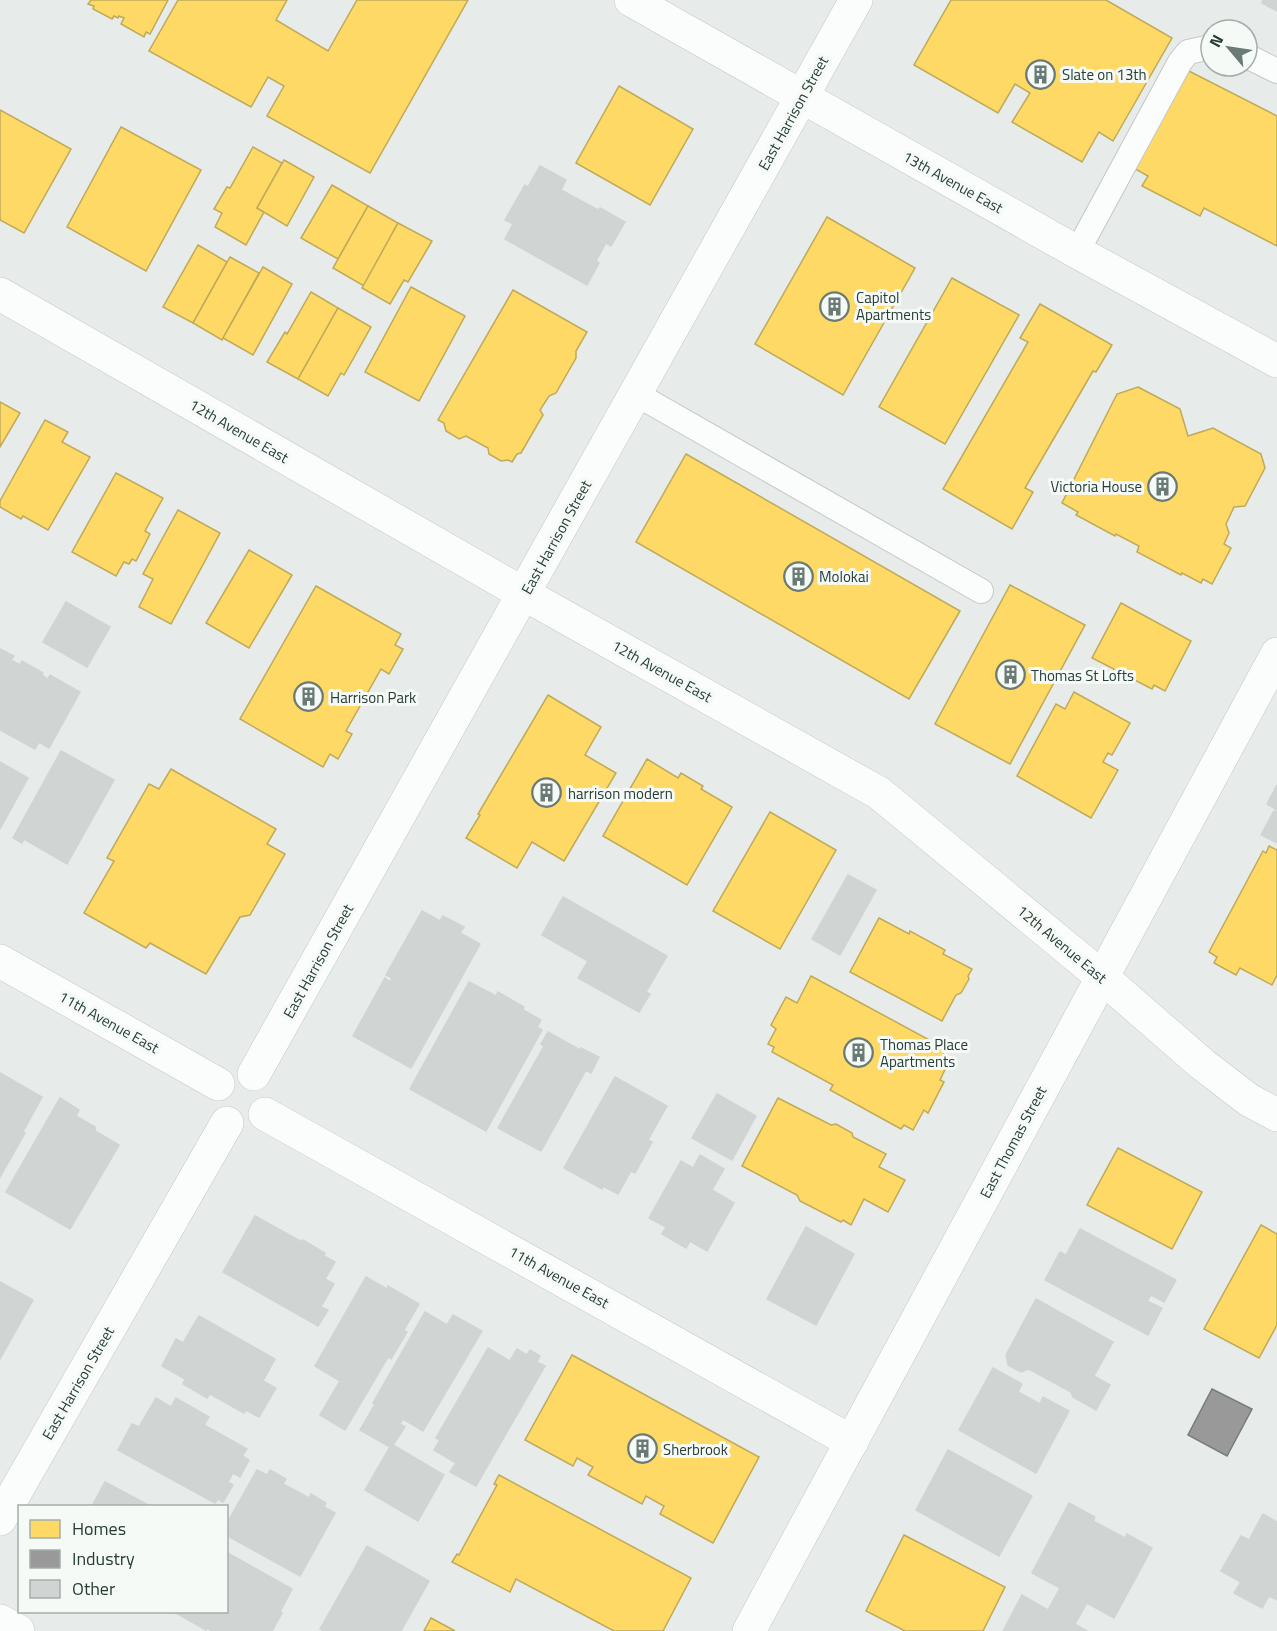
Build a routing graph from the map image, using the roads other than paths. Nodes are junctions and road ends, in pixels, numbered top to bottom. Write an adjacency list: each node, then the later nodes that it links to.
1 (631, 0): 6 (street, 13th Avenue East)
2 (856, 0): 6 (street, East Harrison Street)
3 (1199, 50): 7 (lane)
4 (1259, 62): 5 (lane)
5 (1277, 71)
6 (801, 97): 7 (street, 13th Avenue East); 10 (street, East Harrison Street)
7 (1077, 252): 9 (street, 13th Avenue East)
8 (0, 294): 12 (street, 12th Avenue East)
9 (1277, 361)
10 (636, 394): 11 (lane); 12 (street, East Harrison Street)
11 (981, 591)
12 (524, 594): 15 (street, 12th Avenue East); 16 (street, East Harrison Street)
13 (1277, 654): 15 (street, East Thomas Street)
14 (0, 961): 17 (street, 11th Avenue East)
15 (1102, 977): 19 (street, 12th Avenue East); 21 (street, East Thomas Street)
16 (254, 1074): 17 (street); 18 (street)
17 (218, 1084): 20 (street)
18 (265, 1114): 20 (street); 21 (street, 11th Avenue East)
19 (1277, 1115)
20 (227, 1122): 22 (street, East Harrison Street)
21 (852, 1442): 25 (street, East Thomas Street)
22 (0, 1519)
23 (0, 1621): 24 (street)
24 (18, 1631)
25 (749, 1631)

